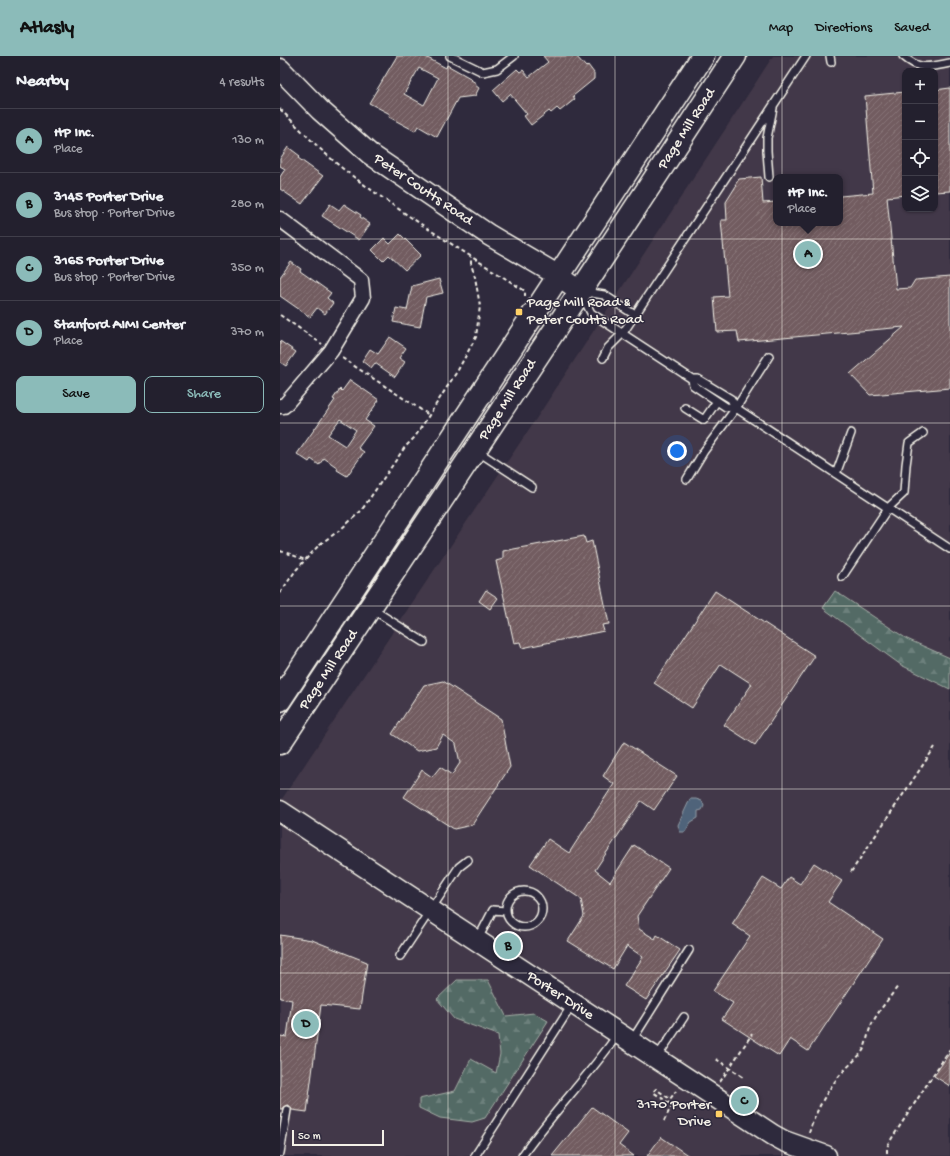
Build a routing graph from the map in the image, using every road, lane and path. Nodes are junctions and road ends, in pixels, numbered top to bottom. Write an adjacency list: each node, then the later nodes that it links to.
1 (450, 56): 2 (lane)
2 (514, 56)
3 (703, 56): 14 (main road, Page Mill Road)
4 (735, 56): 15 (main road, Page Mill Road)
5 (806, 56): 9 (lane)
6 (903, 56): 7 (lane)
7 (950, 63)
8 (280, 69): 14 (street, Peter Coutts Road)
9 (777, 100): 11 (lane); 17 (lane)
10 (280, 109): 13 (path)
11 (769, 177)
12 (280, 220): 20 (street)
13 (471, 257): 18 (path); 28 (path)
14 (559, 276): 15 (street, Peter Coutts Road); 18 (main road, Page Mill Road)
15 (580, 291): 17 (lane); 19 (lane); 31 (main road, Page Mill Road)
16 (280, 315): 20 (path)
17 (635, 315): 19 (lane)
18 (529, 321): 43 (main road, Page Mill Road)
19 (623, 333): 22 (lane); 23 (lane)
20 (331, 351): 25 (street); 28 (path)
21 (769, 356): 27 (lane)
22 (603, 358)
23 (692, 379): 24 (lane); 27 (lane)
24 (717, 401): 26 (lane); 27 (lane)
25 (280, 406)
26 (685, 408)
27 (736, 408): 32 (lane); 33 (lane)
28 (430, 415): 38 (path)
29 (851, 433): 32 (lane)
30 (923, 433): 35 (lane)
31 (475, 450): 34 (lane); 41 (main road, Page Mill Road)
32 (836, 474): 35 (lane)
33 (687, 479)
34 (532, 487)
35 (888, 508): 36 (lane); 39 (lane)
36 (950, 549)
37 (280, 551): 38 (path)
38 (305, 560): 40 (path)
39 (842, 578)
40 (280, 593)
41 (370, 608): 42 (lane); 44 (main road, Page Mill Road)
42 (424, 642)
43 (280, 700)
44 (280, 743)
45 (935, 747): 48 (path)
46 (280, 811): 49 (street, Porter Drive)
47 (468, 860): 49 (lane)
48 (851, 872)
49 (431, 910): 51 (street, Porter Drive); 53 (lane)
50 (506, 911): 50 (lane); 51 (lane)
51 (477, 940): 55 (street, Porter Drive)
52 (689, 950): 58 (lane)
53 (400, 956)
54 (898, 986): 68 (path)
55 (573, 1004): 58 (street, Porter Drive); 71 (lane)
56 (684, 1016): 60 (lane)
57 (752, 1034): 62 (path)
58 (625, 1038): 60 (street, Porter Drive); 72 (lane)
59 (950, 1049): 70 (path)
60 (656, 1058): 73 (street, Porter Drive)
61 (716, 1059): 62 (path)
62 (729, 1068): 63 (path); 64 (path)
63 (743, 1077)
64 (718, 1085)
65 (676, 1091): 67 (path)
66 (287, 1110): 69 (lane)
67 (664, 1121)
68 (808, 1134)
69 (280, 1153)
70 (887, 1153)
71 (474, 1156)
72 (522, 1156)
73 (826, 1156)

